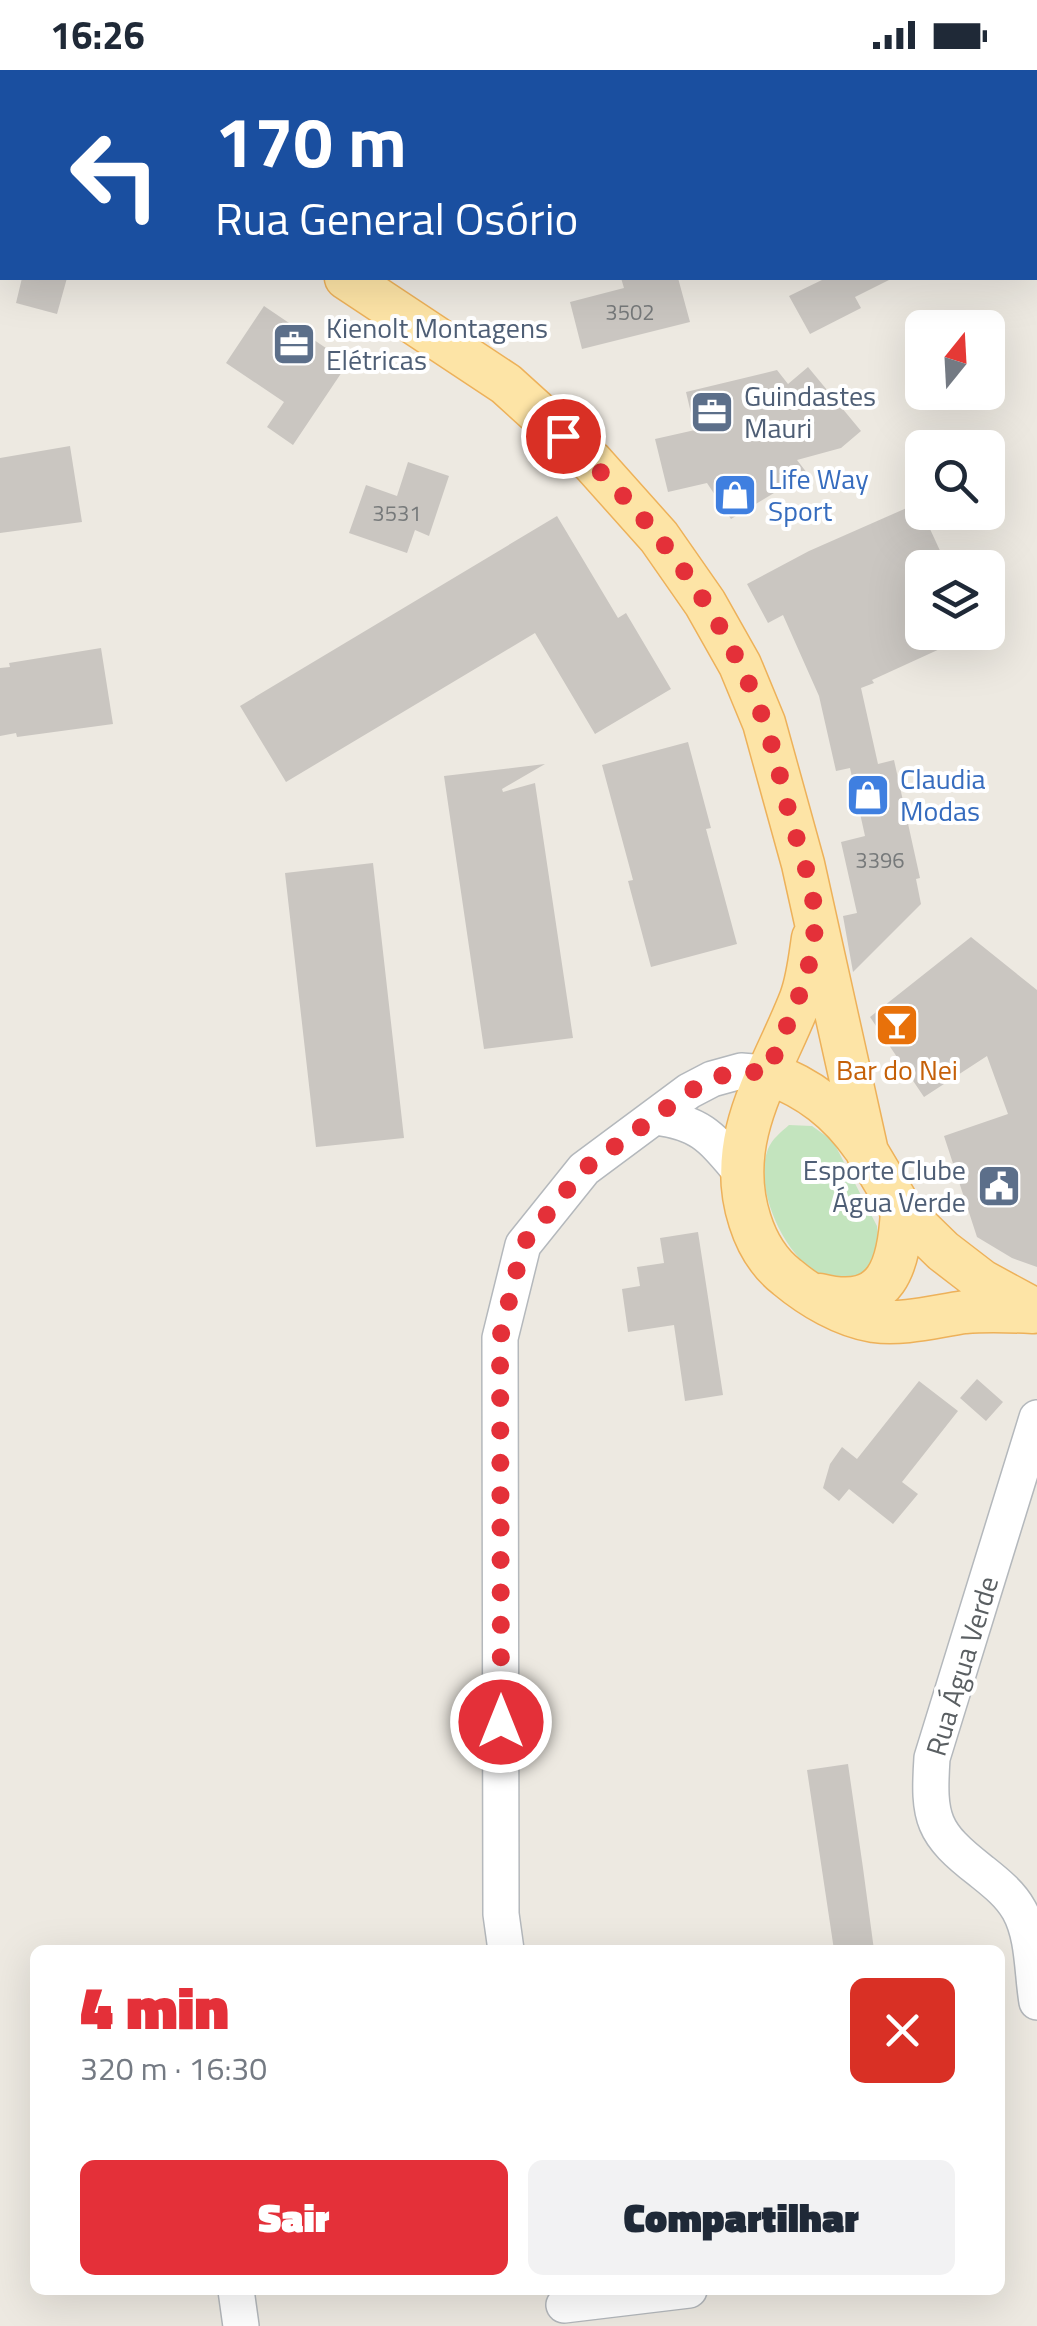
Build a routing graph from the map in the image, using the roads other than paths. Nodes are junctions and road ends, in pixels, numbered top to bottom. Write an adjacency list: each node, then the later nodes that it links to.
1 (349, 280): 2 (main road)
2 (815, 918): 3 (main road); 7 (main road)
3 (768, 1073): 4 (main road); 5 (street); 6 (main road)
4 (808, 1091): 6 (main road); 7 (main road)
5 (655, 1117): 8 (street); 13 (street)
6 (750, 1120): 8 (main road)
7 (867, 1152): 9 (main road)
8 (740, 1171): 10 (main road)
9 (902, 1211): 10 (main road); 11 (main road)
10 (804, 1291): 11 (main road)
11 (1037, 1312)
12 (1037, 1418): 14 (street, Rua Água Verde)
13 (505, 1945)
14 (1037, 2002)
15 (237, 2295): 18 (street)
16 (652, 2295): 17 (street)
17 (564, 2307)
18 (241, 2326)

